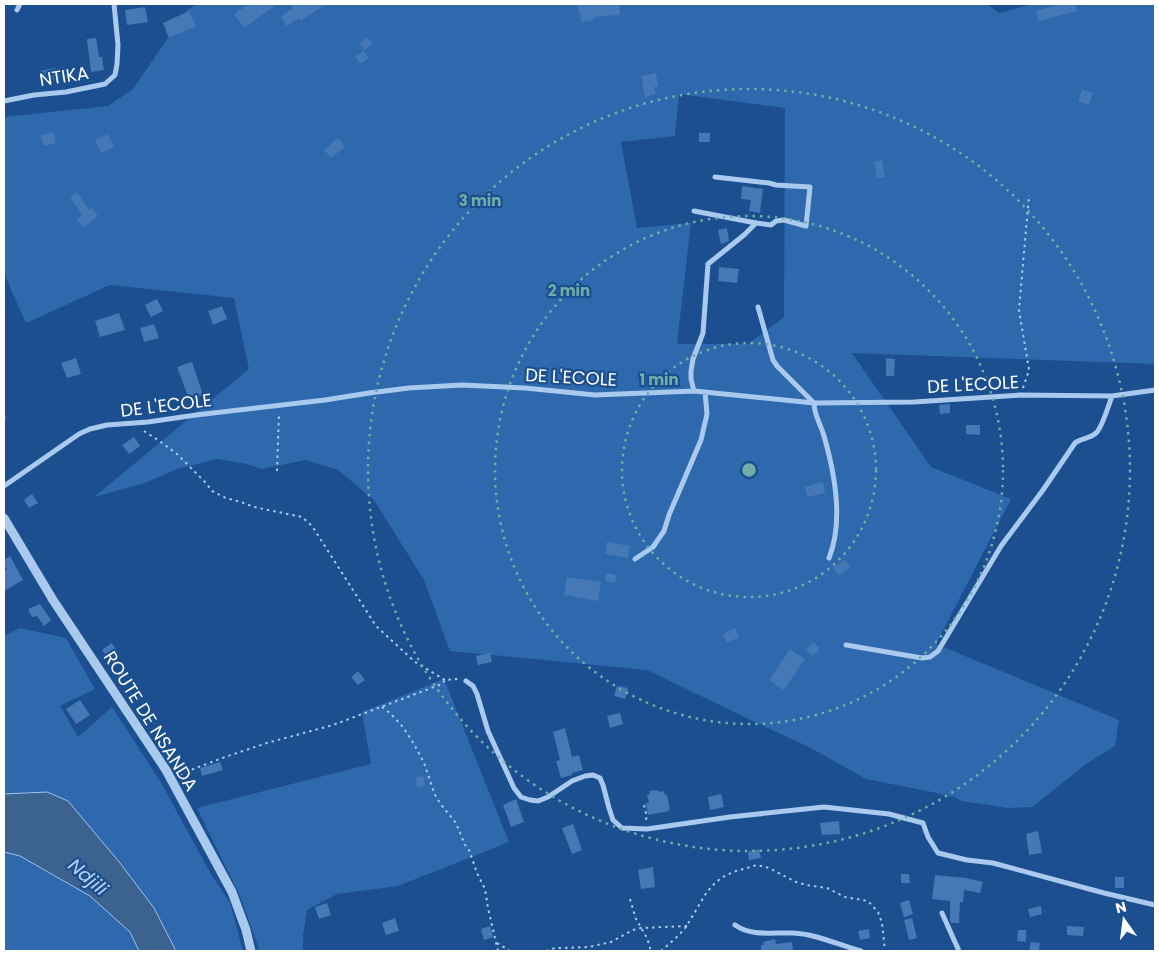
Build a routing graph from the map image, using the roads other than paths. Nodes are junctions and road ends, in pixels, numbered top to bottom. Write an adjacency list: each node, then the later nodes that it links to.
1 (20, 4): 3 (street)
2 (114, 4): 4 (street, NTIKA)
3 (17, 10)
4 (4, 101)
5 (715, 177): 7 (street)
6 (694, 212): 7 (street)
7 (756, 223): 10 (street)
8 (758, 306): 13 (street)
9 (1155, 390): 12 (street, DE L'ECOLE)
10 (694, 391): 11 (street, DE L'ECOLE); 14 (street, DE L'ECOLE)
11 (705, 392): 13 (street, DE L'ECOLE); 17 (street)
12 (1112, 396): 13 (street, DE L'ECOLE); 18 (street)
13 (814, 403): 16 (street)
14 (4, 486)
15 (4, 518): 23 (street, ROUTE DE NSANDA)
16 (829, 558)
17 (635, 559)
18 (846, 645)
19 (466, 681): 20 (street)
20 (1155, 905)
21 (942, 913): 25 (street)
22 (735, 924): 24 (street)
23 (251, 951)
24 (861, 951)
25 (959, 951)

